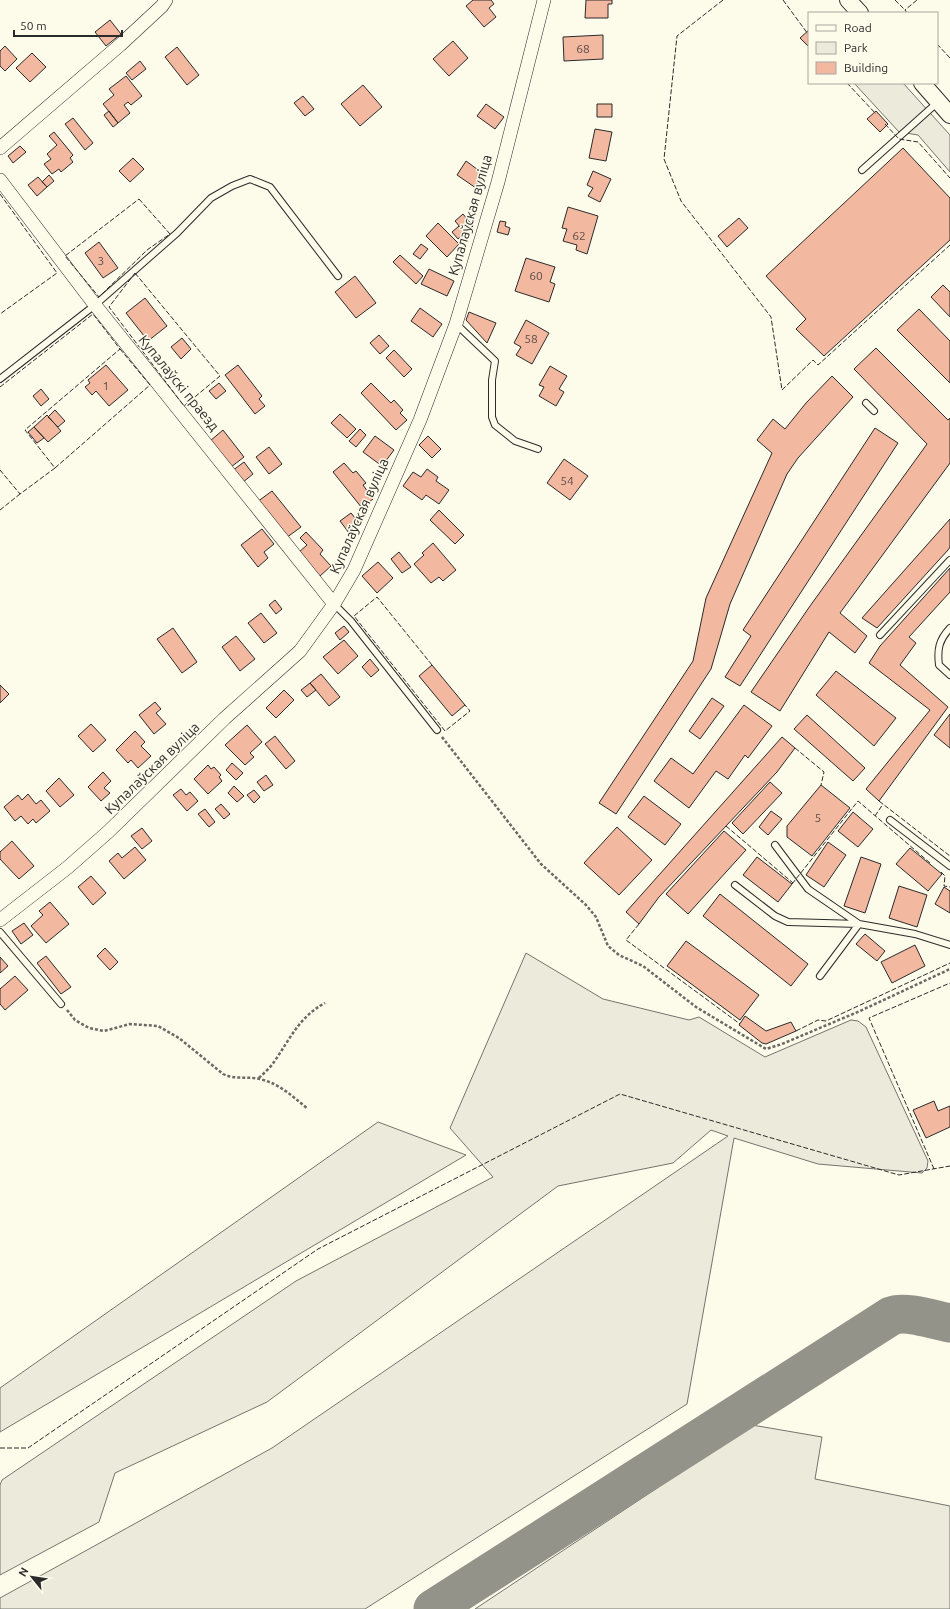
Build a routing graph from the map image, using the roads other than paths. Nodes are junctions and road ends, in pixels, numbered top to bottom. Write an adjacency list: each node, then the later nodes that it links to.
1 (166, 0): 8 (street)
2 (544, 0): 13 (street, Купалаўская вуліца)
3 (848, 0): 4 (street)
4 (859, 12)
5 (923, 84): 6 (street)
6 (938, 102): 7 (street); 9 (lane)
7 (950, 115)
8 (0, 148)
9 (862, 170)
10 (0, 180): 12 (street, Купалаўскі праезд)
11 (338, 276): 12 (lane)
12 (95, 305): 14 (lane); 19 (street, Купалаўскі праезд)
13 (456, 324): 17 (lane); 19 (street, Купалаўская вуліца)
14 (0, 379)
15 (866, 403): 16 (lane)
16 (874, 411)
17 (538, 449)
18 (950, 560): 21 (lane)
19 (334, 604): 23 (lane); 28 (street, Купалаўская вуліца)
20 (950, 628): 22 (lane)
21 (880, 635)
22 (950, 675)
23 (437, 730)
24 (890, 820): 26 (lane)
25 (775, 845): 29 (lane)
26 (950, 866)
27 (735, 886): 29 (lane)
28 (0, 920)
29 (859, 924): 31 (lane); 32 (lane)
30 (0, 932): 33 (lane)
31 (950, 945)
32 (820, 976)
33 (61, 1004)

